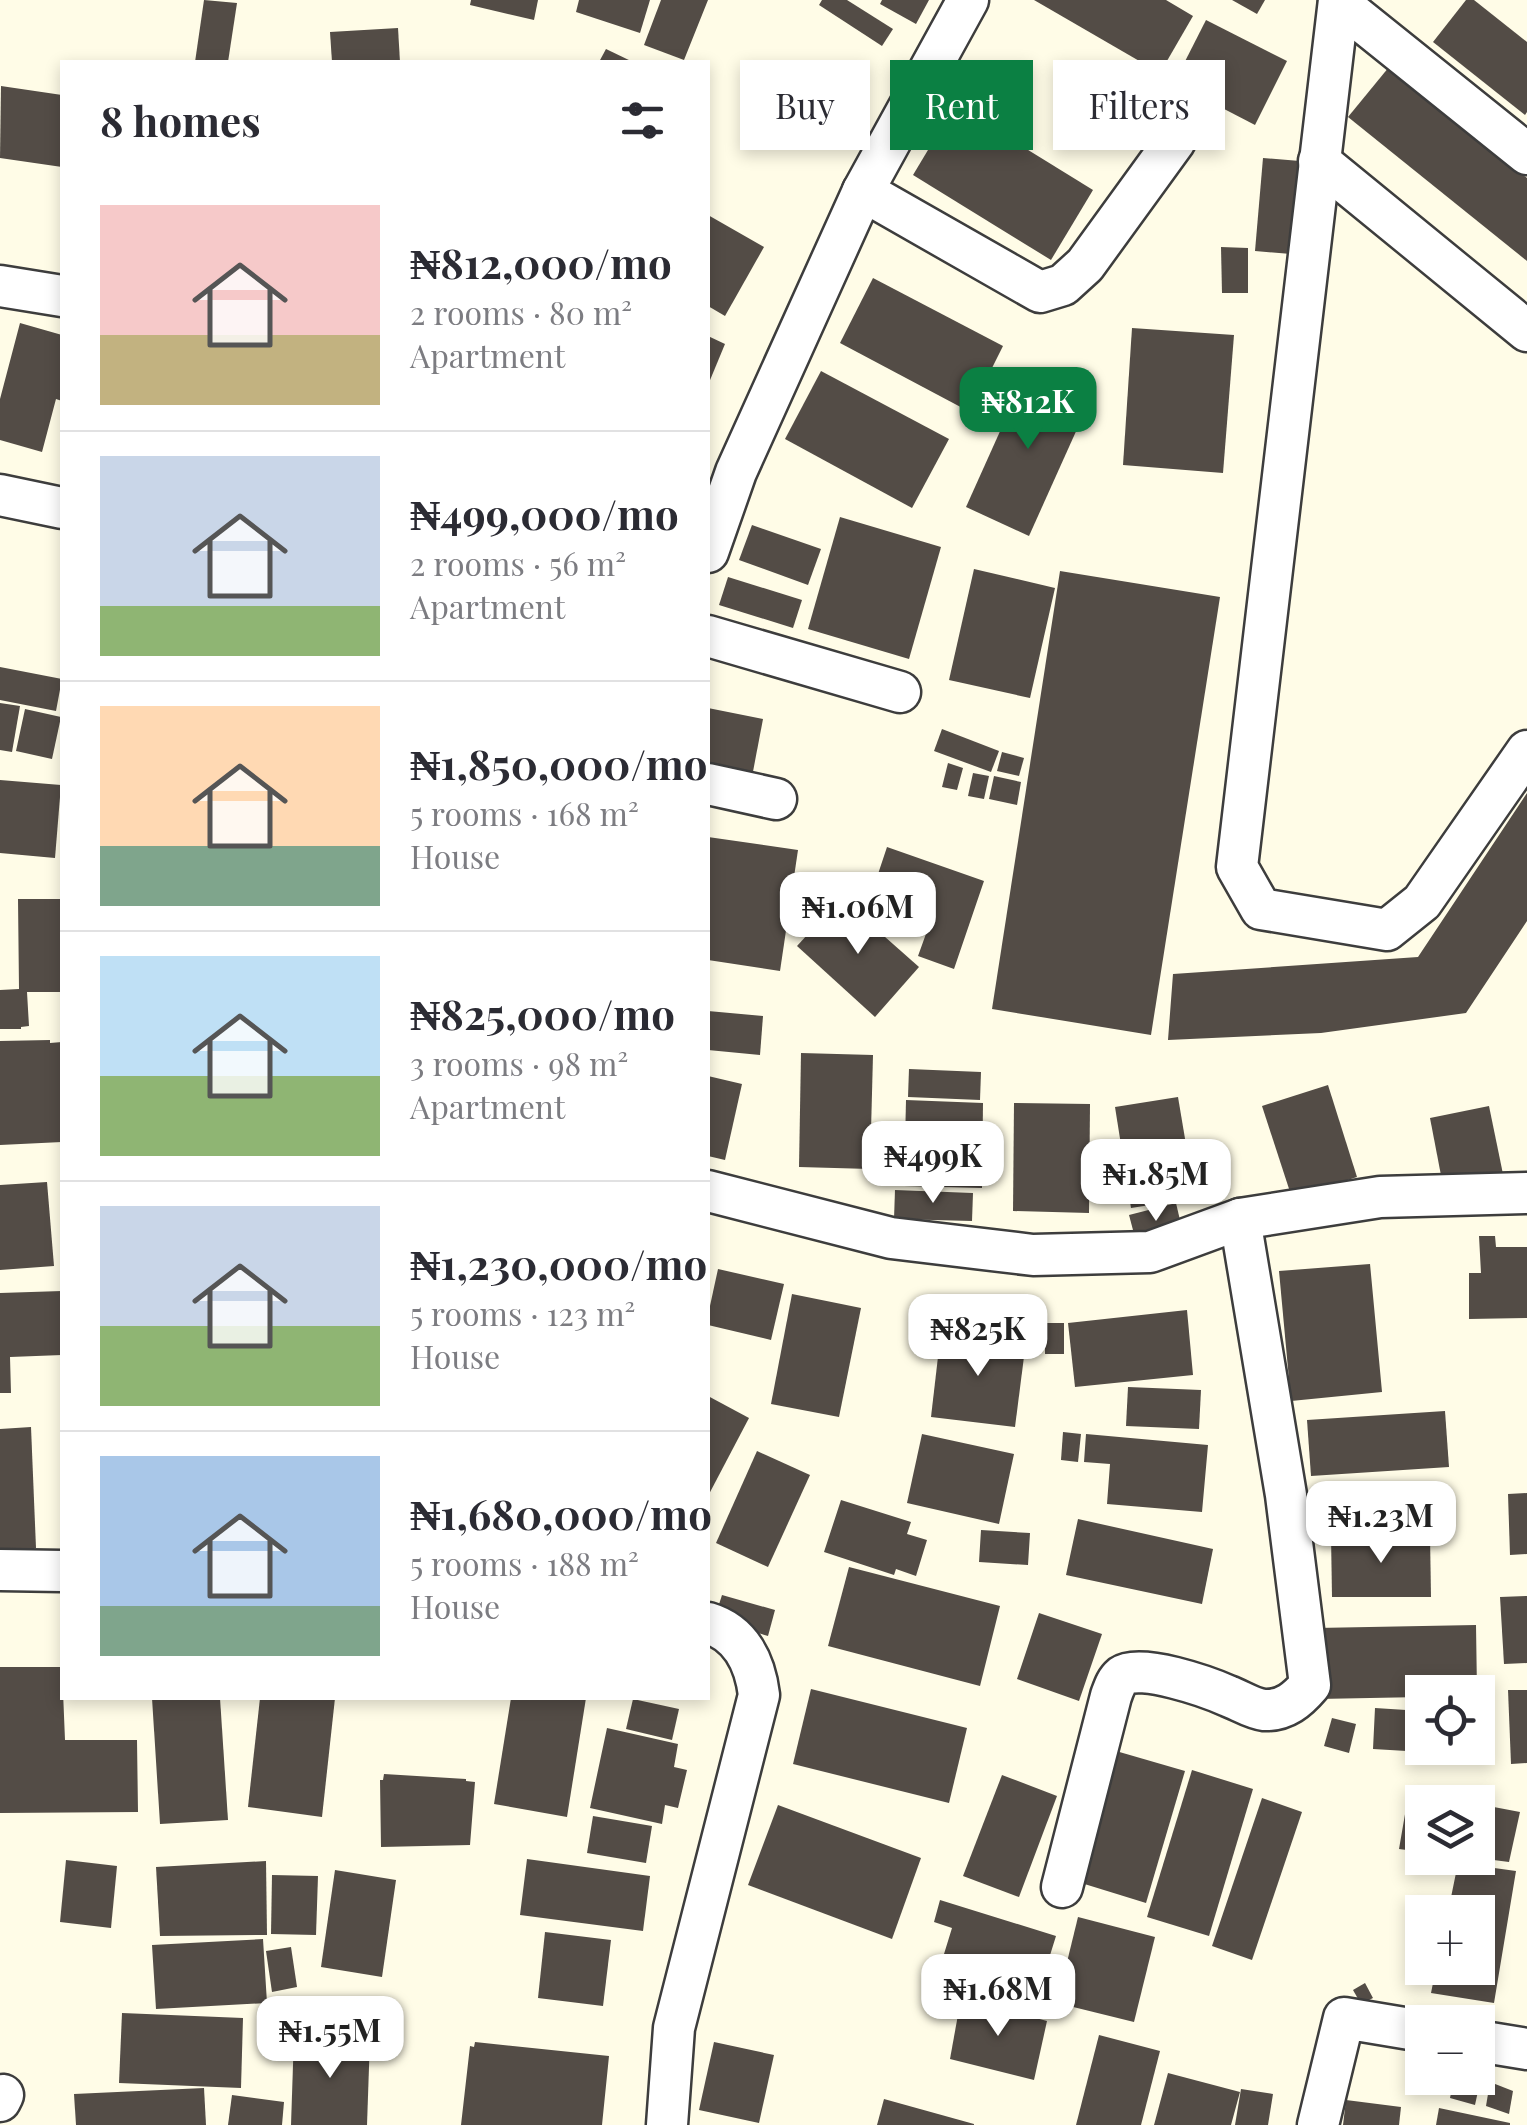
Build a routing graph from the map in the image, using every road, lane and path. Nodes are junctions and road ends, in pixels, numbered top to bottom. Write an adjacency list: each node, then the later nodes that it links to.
1 (968, 0): 6 (street)
2 (1339, 2): 4 (street); 5 (street)
3 (1168, 150): 6 (street)
4 (1527, 154)
5 (1319, 161): 9 (street); 15 (street)
6 (863, 191): 12 (street)
7 (0, 286): 8 (street)
8 (60, 296)
9 (1527, 331)
10 (0, 494): 11 (street)
11 (60, 508)
12 (710, 546)
13 (710, 637): 14 (street)
14 (900, 692)
15 (1527, 751)
16 (710, 784): 17 (street)
17 (776, 799)
18 (710, 1192): 20 (street)
19 (1527, 1193): 20 (street)
20 (1240, 1219): 24 (street)
21 (0, 1570): 22 (street)
22 (60, 1571)
23 (710, 1624): 28 (street)
24 (1062, 1887)
25 (1405, 2028): 29 (street)
26 (1495, 2044): 27 (street)
27 (1527, 2049)
28 (667, 2125)
29 (1318, 2125)

